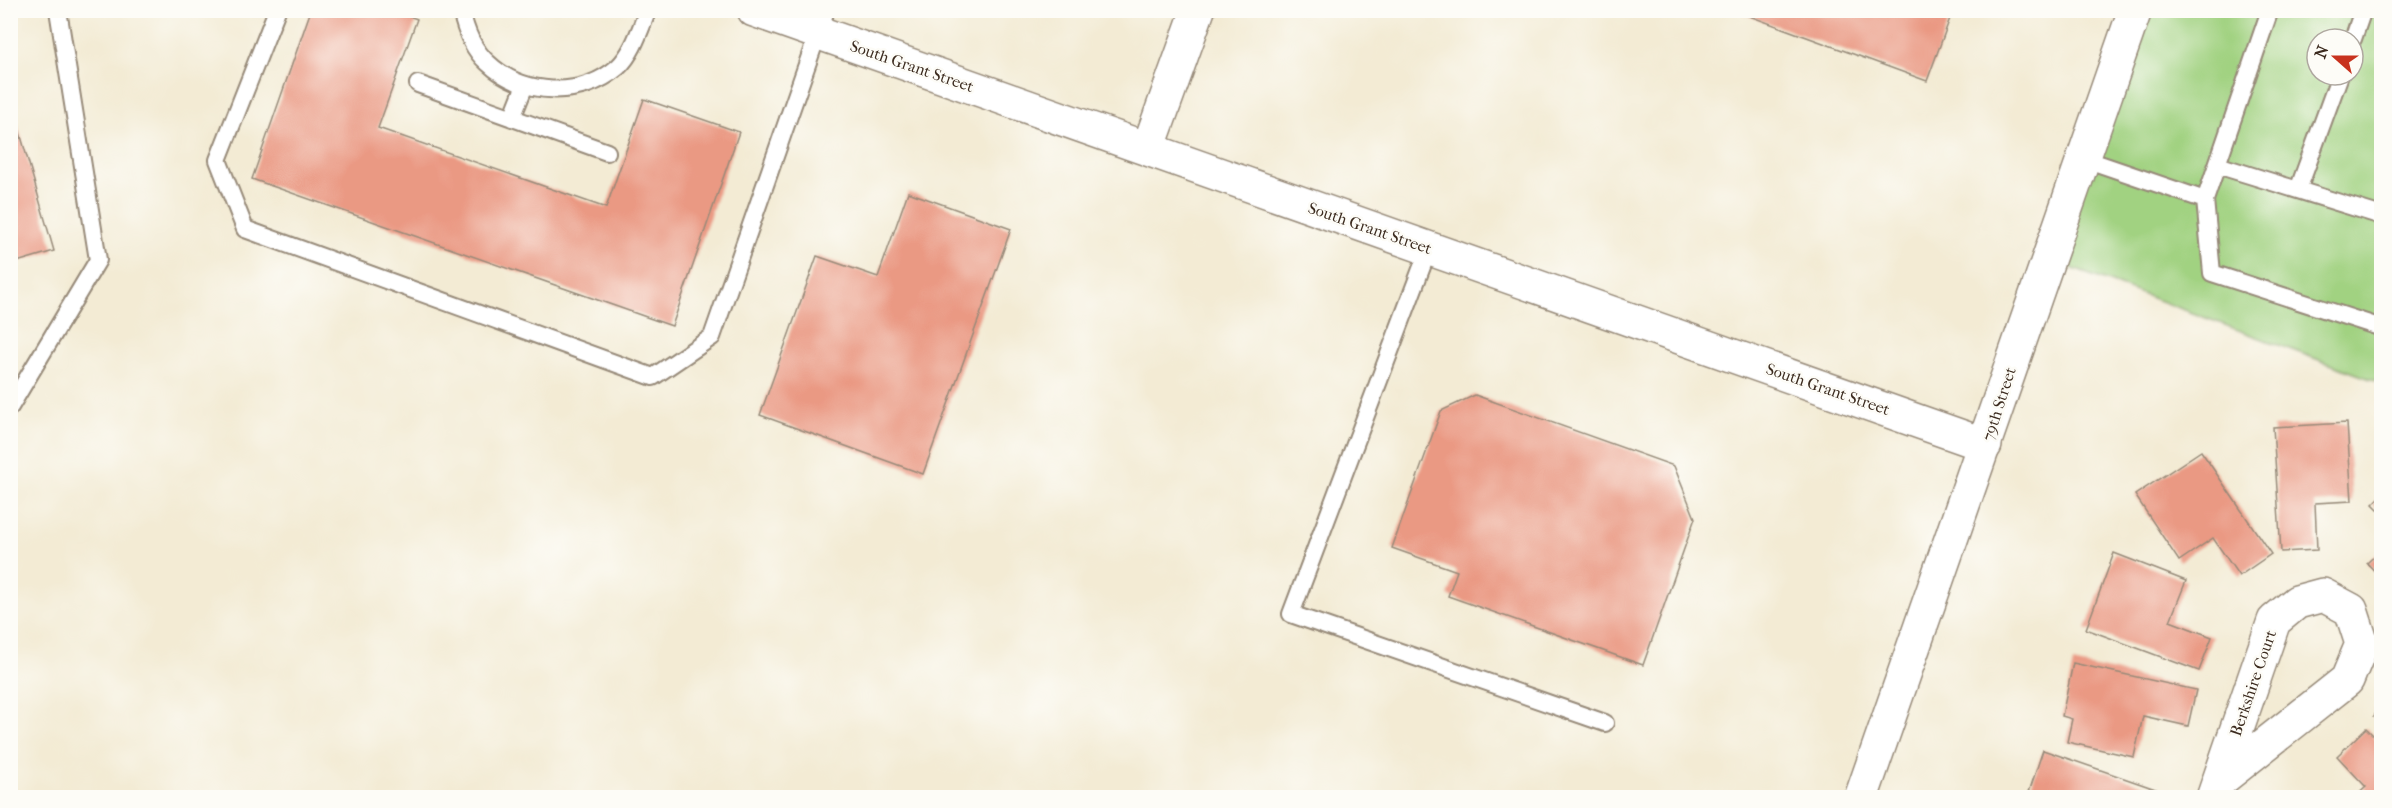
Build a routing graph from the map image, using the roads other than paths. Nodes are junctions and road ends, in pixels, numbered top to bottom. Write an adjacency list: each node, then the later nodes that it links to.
1 (58, 10): 25 (lane)
2 (277, 10): 10 (lane)
3 (461, 10): 13 (lane)
4 (648, 10): 13 (lane)
5 (754, 10): 10 (street, South Grant Street)
6 (1198, 10): 16 (street)
7 (2135, 10): 18 (street, 79th Street)
8 (2270, 10): 19 (lane)
9 (2363, 10): 11 (lane)
10 (822, 22): 16 (street, South Grant Street)
11 (2357, 27)
12 (418, 84): 15 (lane)
13 (525, 85): 15 (lane)
14 (2336, 87): 20 (lane)
15 (513, 118): 17 (lane)
16 (1149, 149): 23 (street, South Grant Street)
17 (607, 152)
18 (2082, 158): 21 (lane); 26 (street, 79th Street)
19 (2217, 165): 20 (lane); 21 (lane)
20 (2298, 190): 22 (lane)
21 (2205, 201): 24 (lane)
22 (2382, 216)
23 (1429, 249): 26 (street, South Grant Street); 27 (lane)
24 (2382, 328)
25 (10, 407)
26 (1985, 445): 29 (street, 79th Street)
27 (1605, 723)
28 (2216, 789): 28 (street, Berkshire Court)
29 (1861, 798)

